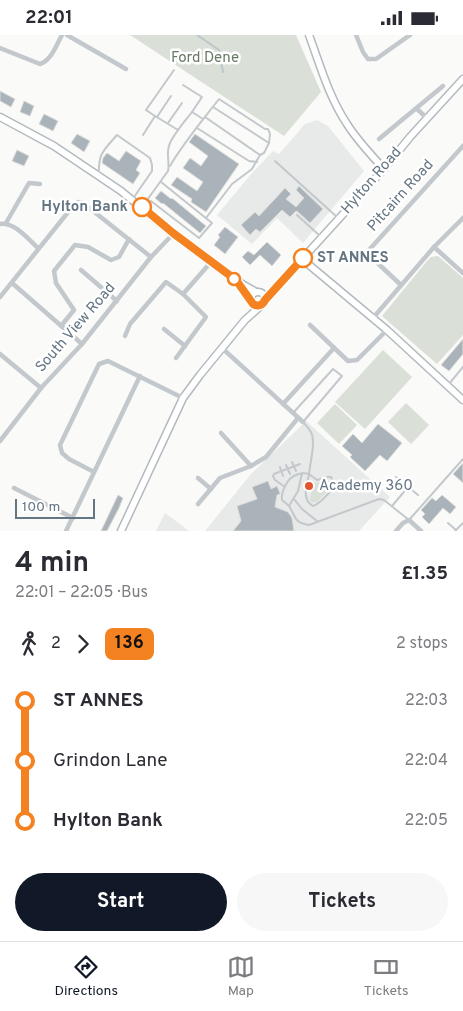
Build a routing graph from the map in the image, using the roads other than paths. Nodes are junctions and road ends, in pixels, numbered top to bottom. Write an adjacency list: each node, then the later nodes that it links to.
1 (62, 35): 6 (street)
2 (67, 35): 7 (street)
3 (356, 35): 4 (street)
4 (410, 35)
5 (311, 36): 32 (street)
6 (0, 48)
7 (126, 69)
8 (174, 70): 17 (lane)
9 (463, 79): 20 (street, Hylton Road)
10 (183, 85): 16 (lane)
11 (443, 86): 15 (street)
12 (171, 96): 17 (lane)
13 (182, 103): 21 (lane)
14 (213, 107): 19 (lane); 26 (lane); 26 (lane)
15 (417, 109): 20 (street); 25 (street)
16 (192, 112): 19 (lane); 23 (lane)
17 (156, 116): 21 (lane); 24 (lane)
18 (0, 117): 33 (street)
19 (204, 118): 22 (lane); 28 (lane)
20 (427, 118): 32 (street, Hylton Road)
21 (168, 123): 23 (lane)
22 (196, 128): 30 (lane); 31 (lane)
23 (178, 130): 31 (lane)
24 (142, 135)
25 (379, 139)
26 (269, 143): 28 (lane)
27 (463, 146): 57 (street, Pitcairn Road)
28 (260, 155): 30 (lane)
29 (275, 161): 41 (lane)
30 (257, 162): 40 (lane)
31 (170, 166): 34 (lane)
32 (384, 169): 41 (street, Hylton Road)
33 (99, 176): 36 (street); 36 (lane)
34 (161, 182): 37 (lane); 40 (lane)
35 (40, 185): 42 (street)
36 (132, 200): 37 (street)
37 (143, 208): 40 (lane); 44 (street)
38 (297, 215): 45 (lane)
39 (463, 217): 47 (street)
40 (206, 218)
41 (339, 218): 45 (street, Hylton Road)
42 (6, 223): 43 (street); 48 (street)
43 (0, 224)
44 (173, 233): 49 (street, South View Road); 51 (street)
45 (322, 237): 50 (street, Hylton Road)
46 (129, 239): 48 (street); 49 (street); 67 (street)
47 (434, 247): 53 (street); 57 (street)
48 (38, 249): 56 (street)
49 (151, 257): 61 (street, South View Road)
50 (302, 259): 55 (street, Hylton Road); 65 (street)
51 (211, 261): 54 (street); 59 (street)
52 (82, 270): 61 (street)
53 (463, 273)
54 (236, 280): 58 (street); 62 (street)
55 (280, 282): 58 (street, Hylton Road); 63 (street, Hylton Road)
56 (12, 283): 60 (street); 67 (street)
57 (401, 285): 65 (street)
58 (258, 292): 62 (street); 63 (street)
59 (182, 294): 70 (street); 72 (street)
60 (0, 297)
61 (117, 301): 71 (street, South View Road)
62 (252, 301): 63 (street); 64 (street, Hylton Road)
63 (264, 302): 64 (street, Hylton Road)
64 (248, 317): 73 (street, Hylton Road)
65 (372, 318): 69 (street)
66 (310, 325): 74 (street)
67 (61, 326): 71 (street)
68 (164, 329): 72 (street)
69 (387, 330): 74 (street); 79 (street)
70 (126, 336)
71 (82, 344): 80 (street, South View Road)
72 (185, 346): 76 (street)
73 (222, 348): 81 (street, Hylton Road); 83 (street)
74 (334, 348): 83 (street)
75 (0, 354): 80 (street)
76 (176, 358)
77 (463, 367): 79 (lane)
78 (140, 376): 81 (street); 99 (street); 99 (street)
79 (447, 385): 82 (street)
80 (41, 388): 88 (street, South View Road)
81 (183, 398): 122 (street, Hylton Road)
82 (463, 400)
83 (283, 404): 84 (street)
84 (293, 413): 85 (street); 86 (lane)
85 (298, 418): 86 (street); 93 (street)
86 (303, 422): 102 (lane)
87 (221, 433): 93 (street)
88 (0, 441)
89 (463, 459): 116 (lane)
90 (292, 462): 94 (lane)
91 (300, 464): 94 (lane)
92 (286, 465): 96 (lane)
93 (251, 466): 109 (street)
94 (294, 466): 96 (lane); 98 (lane)
95 (280, 467): 97 (lane)
96 (287, 469): 97 (lane); 101 (lane)
97 (281, 471): 103 (lane); 106 (lane)
98 (296, 471)
99 (94, 472): 115 (street)
100 (302, 473): 102 (lane); 106 (lane); 111 (lane)
101 (290, 474)
102 (309, 474): 102 (lane)
103 (283, 476)
104 (396, 477): 107 (lane)
105 (198, 478): 109 (street)
106 (285, 487): 113 (lane)
107 (408, 487): 110 (lane); 114 (lane)
108 (14, 488): 115 (street)
109 (211, 489): 112 (street)
110 (418, 495)
111 (294, 499): 113 (lane); 117 (lane)
112 (198, 505)
113 (289, 506): 117 (lane)
114 (392, 506): 116 (lane); 117 (lane)
115 (73, 518): 121 (street)
116 (408, 520): 123 (street); 124 (street)
117 (318, 522)
118 (448, 523): 120 (lane)
119 (463, 523): 120 (lane)
120 (456, 530)
121 (66, 531)
122 (121, 531)
123 (396, 531)
124 (421, 531)

